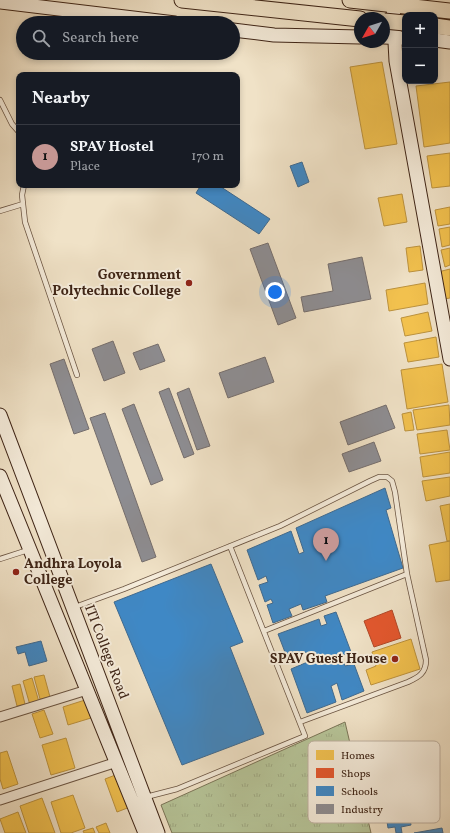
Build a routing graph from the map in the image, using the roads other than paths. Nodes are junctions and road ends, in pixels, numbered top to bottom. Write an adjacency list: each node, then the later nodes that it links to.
1 (182, 0): 7 (main road)
2 (350, 0): 4 (main road)
3 (0, 2): 6 (street)
4 (393, 5): 5 (main road); 14 (street)
5 (450, 11)
6 (117, 16)
7 (354, 18)
8 (390, 22): 9 (main road, bridge)
9 (402, 23)
10 (438, 26): 11 (main road)
11 (450, 28)
12 (240, 31): 13 (street)
13 (354, 37)
14 (395, 38): 22 (street)
15 (438, 40): 16 (street)
16 (450, 42)
17 (0, 100): 18 (lane)
18 (16, 129)
19 (23, 188): 20 (lane)
20 (23, 204): 21 (lane); 23 (lane)
21 (0, 211)
22 (450, 359)
23 (77, 375)
24 (0, 415): 30 (street, ITI College Road)
25 (0, 476): 27 (street)
26 (230, 546): 29 (lane); 30 (lane); 31 (lane)
27 (30, 550): 28 (lane); 32 (street)
28 (0, 559)
29 (407, 574): 31 (lane); 34 (lane)
30 (73, 608): 36 (street, ITI College Road)
31 (264, 631): 34 (lane)
32 (87, 690): 33 (street); 35 (street)
33 (0, 717)
34 (300, 722): 36 (lane)
35 (117, 762): 37 (street); 38 (street)
36 (144, 798): 39 (street, ITI College Road)
37 (0, 800)
38 (145, 833)
39 (158, 833)

